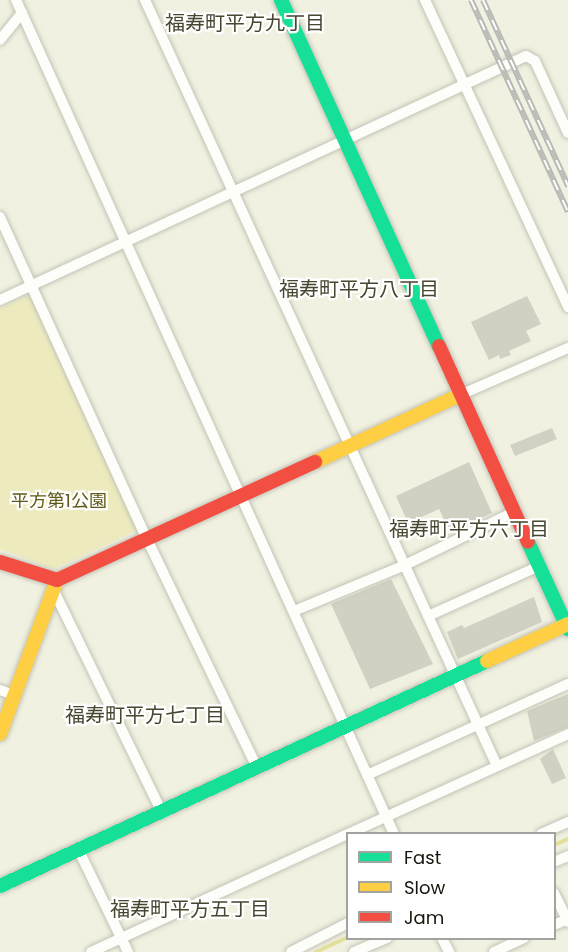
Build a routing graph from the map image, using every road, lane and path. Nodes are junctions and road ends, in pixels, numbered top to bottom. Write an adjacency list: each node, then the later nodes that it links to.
1 (16, 0): 5 (street)
2 (145, 0): 10 (street)
3 (281, 0): 9 (street)
4 (424, 0): 7 (street)
5 (22, 13): 6 (street); 12 (street)
6 (0, 40)
7 (467, 85): 8 (street); 9 (street); 15 (street)
8 (568, 134)
9 (345, 141): 10 (street); 17 (street)
10 (234, 192): 12 (street); 18 (street)
11 (0, 217): 13 (street)
12 (124, 243): 13 (street); 19 (street)
13 (32, 285): 14 (street); 21 (street)
14 (0, 300)
15 (568, 307)
16 (568, 348): 17 (street)
17 (460, 395): 18 (street); 20 (street)
18 (350, 446): 19 (street); 23 (street)
19 (242, 495): 21 (street); 26 (street)
20 (514, 512): 23 (street); 24 (street)
21 (147, 539): 25 (street); 38 (street)
22 (0, 562): 25 (street)
23 (405, 565): 26 (street); 27 (street)
24 (539, 566): 27 (street); 28 (street)
25 (55, 586): 32 (street); 40 (street)
26 (294, 611): 34 (street)
27 (428, 616): 29 (street)
28 (567, 626): 29 (street)
29 (456, 676): 33 (street); 34 (street)
30 (568, 684): 33 (street)
31 (0, 690): 32 (street)
32 (14, 695): 35 (street)
33 (478, 725): 37 (street); 39 (street)
34 (346, 727): 38 (street); 39 (street)
35 (0, 734)
36 (568, 734): 37 (street)
37 (497, 766): 41 (street)
38 (257, 768): 40 (street)
39 (367, 775): 41 (street)
40 (162, 812): 47 (street)
41 (386, 816): 43 (street); 44 (street)
42 (568, 822): 45 (street)
43 (352, 832)
44 (393, 832)
45 (546, 832)
46 (346, 835): 52 (street)
47 (79, 851): 48 (street); 52 (street)
48 (0, 886)
49 (556, 895): 50 (street)
50 (568, 920)
51 (346, 924): 57 (street)
52 (121, 938): 55 (street); 56 (street)
53 (384, 940): 58 (street)
54 (523, 940): 59 (street)
55 (91, 952)
56 (128, 952)
57 (291, 952)
58 (354, 952)
59 (494, 952)

